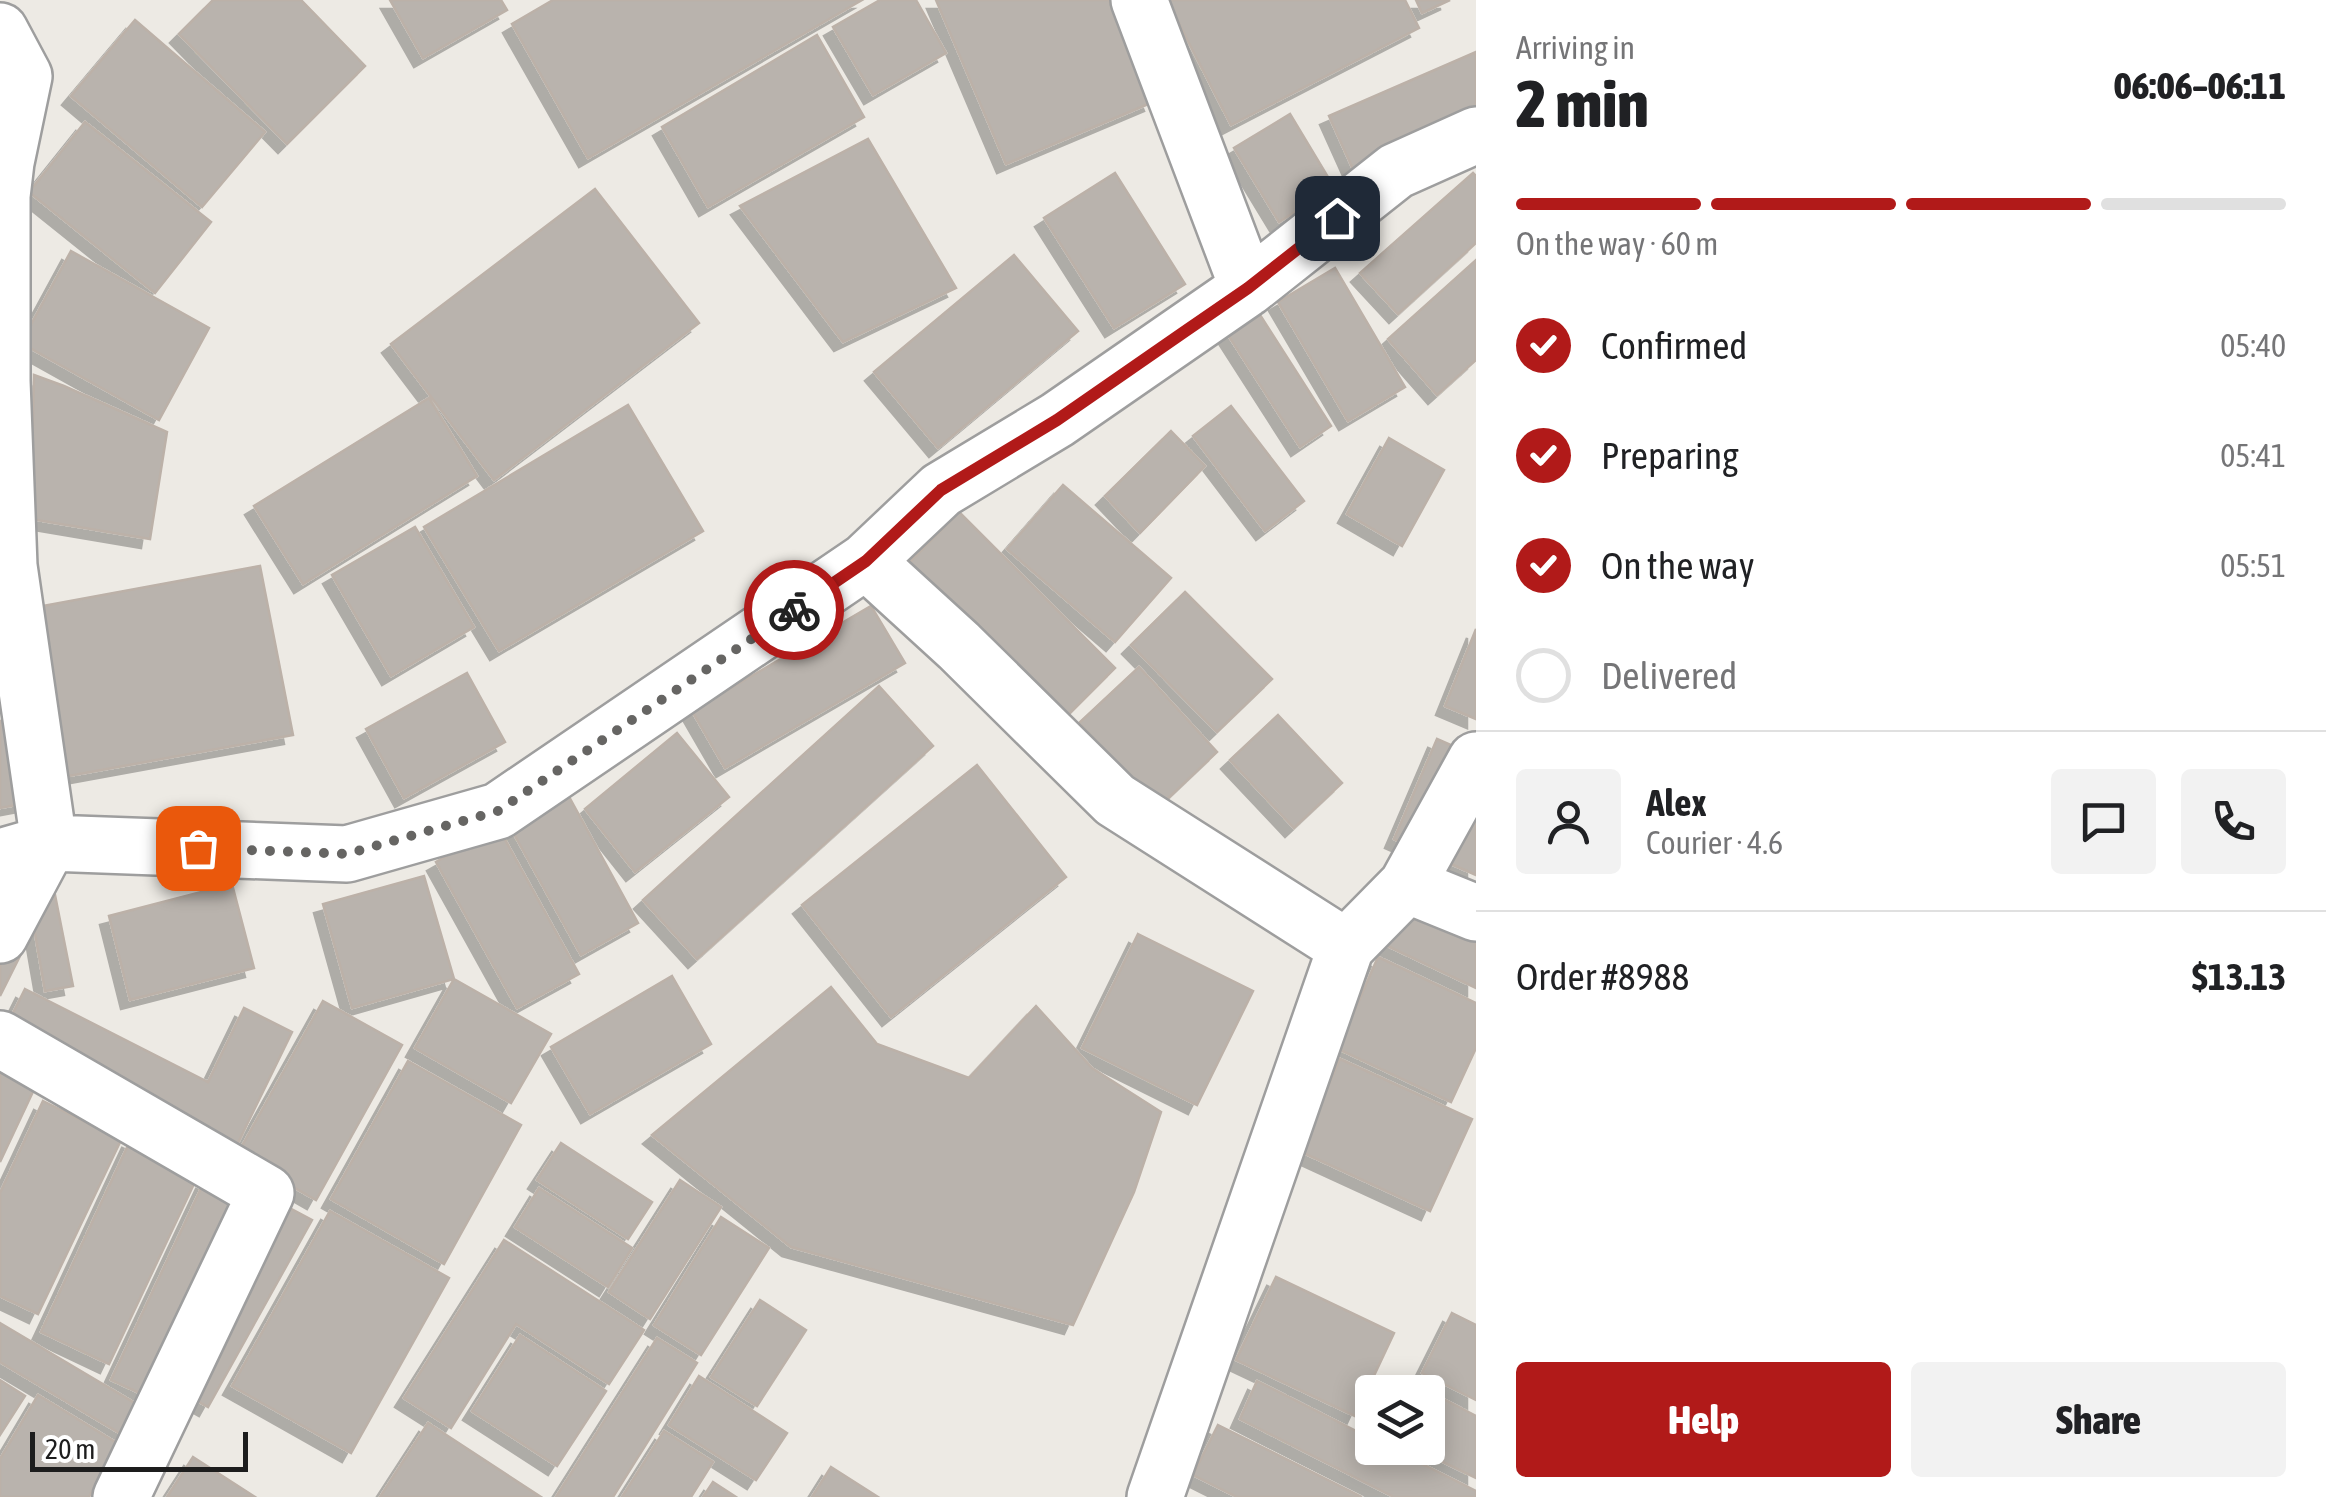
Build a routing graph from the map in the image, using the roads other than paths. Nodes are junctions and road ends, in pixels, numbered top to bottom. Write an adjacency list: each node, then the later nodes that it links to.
1 (1139, 0): 4 (street)
2 (0, 31): 7 (street)
3 (1476, 135): 4 (street)
4 (1248, 288): 5 (street)
5 (866, 561): 7 (street); 11 (street)
6 (1476, 760): 8 (street)
7 (25, 850): 10 (street)
8 (1407, 885): 9 (street); 11 (street)
9 (1476, 912)
10 (0, 936)
11 (1346, 947): 14 (street)
12 (0, 1040): 13 (street)
13 (121, 1497)
14 (1155, 1497)

